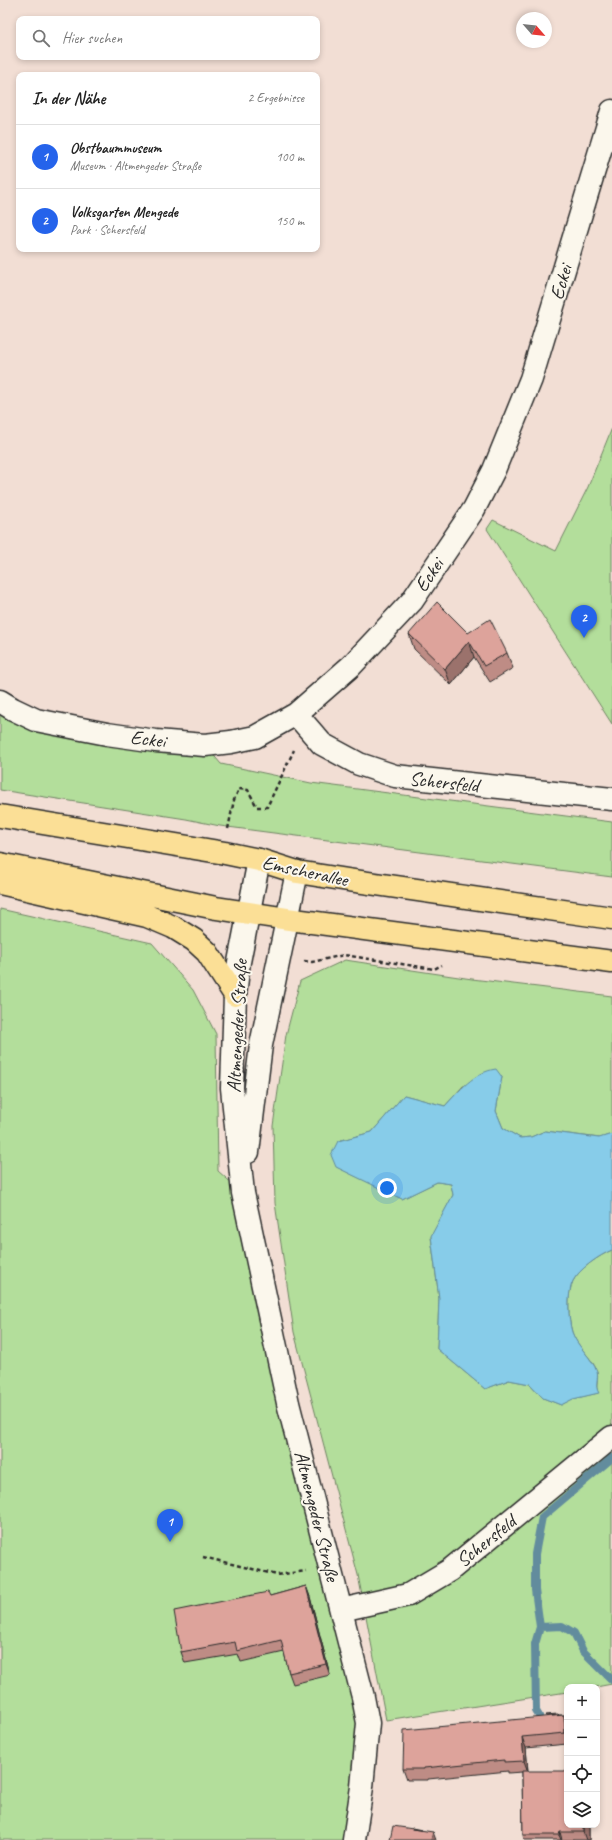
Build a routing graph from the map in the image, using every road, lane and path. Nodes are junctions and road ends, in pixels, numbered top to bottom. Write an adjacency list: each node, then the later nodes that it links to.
1 (612, 111): 3 (street, Eckei)
2 (0, 701): 3 (street, Eckei)
3 (296, 714): 4 (street, Schersfeld); 6 (path)
4 (612, 799)
5 (0, 816): 7 (main road, Emscherallee)
6 (228, 830)
7 (259, 860): 9 (main road, Emscherallee); 11 (street, Altmengeder Straße)
8 (0, 864): 11 (main road)
9 (297, 872): 12 (main road, Emscherallee); 13 (street, Altmengeder Straße)
10 (0, 883): 15 (main road)
11 (249, 913): 13 (main road); 15 (street, Altmengeder Straße)
12 (612, 918)
13 (288, 919): 14 (main road); 16 (street, Altmengeder Straße)
14 (612, 962)
15 (235, 995): 16 (street, Altmengeder Straße)
16 (243, 1193): 19 (street, Altmengeder Straße)
17 (612, 1437): 20 (street, Schersfeld)
18 (203, 1557): 19 (path)
19 (331, 1568): 20 (street, Altmengeder Straße)
20 (341, 1610): 21 (street, Altmengeder Straße)
21 (354, 1840)

